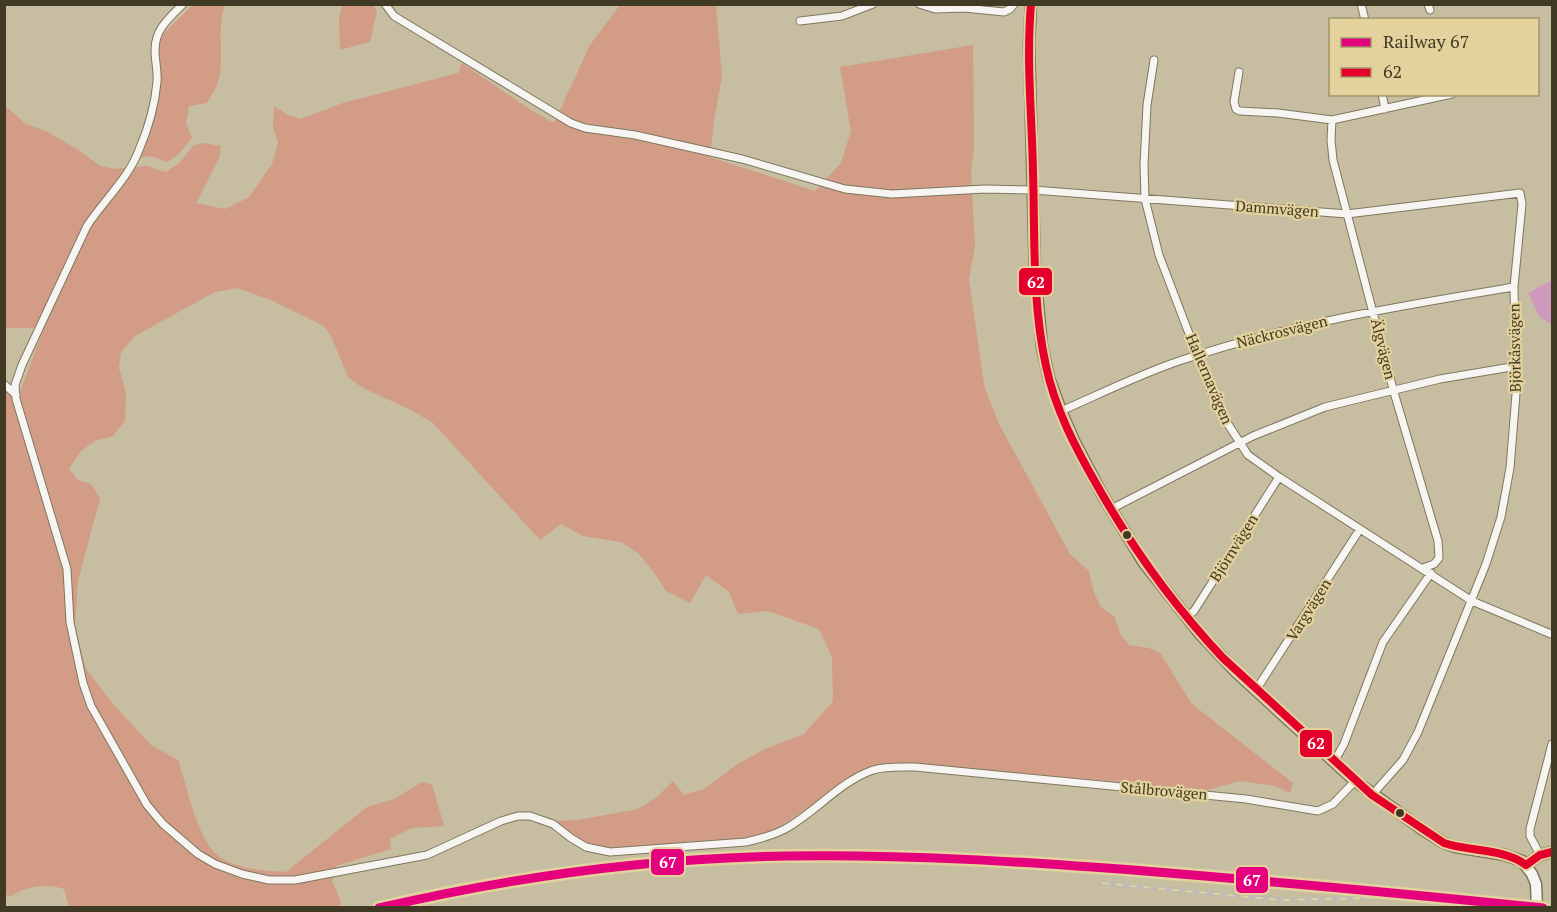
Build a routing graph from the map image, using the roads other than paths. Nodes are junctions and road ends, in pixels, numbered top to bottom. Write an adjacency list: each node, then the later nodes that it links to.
1 (183, 4): 24 (street)
2 (385, 4): 14 (street, Dammvägen)
3 (873, 4): 7 (street)
4 (919, 4): 5 (street)
5 (1014, 4)
6 (1031, 4): 14 (street)
7 (800, 21)
8 (1154, 60): 16 (street, Hallernavägen)
9 (1239, 72): 13 (street)
10 (1382, 96): 12 (street)
11 (1443, 96): 12 (street)
12 (1385, 109): 13 (street)
13 (1332, 120): 17 (street, Älgvägen)
14 (1033, 190): 16 (street, Dammvägen); 25 (street)
15 (1520, 192): 17 (street, Dammvägen); 18 (street, Björkåsvägen)
16 (1145, 199): 17 (street, Dammvägen); 20 (street, Hallernavägen)
17 (1347, 214): 19 (street, Älgvägen)
18 (1514, 287): 19 (street, Näckrosvägen); 21 (street, Björkåsvägen)
19 (1373, 310): 20 (street, Näckrosvägen); 23 (street, Älgvägen)
20 (1198, 355): 25 (street, Näckrosvägen); 26 (street, Hallernavägen)
21 (1517, 366): 23 (street); 32 (street, Björkåsvägen)
22 (4, 384): 24 (street)
23 (1393, 389): 26 (street); 30 (street, Älgvägen)
24 (16, 395): 38 (street, Stålbrovägen)
25 (1060, 411): 28 (street)
26 (1239, 443): 27 (street, Hallernavägen); 28 (street)
27 (1279, 477): 29 (street, Hallernavägen); 33 (street, Björnvägen)
28 (1112, 509): 33 (street)
29 (1360, 529): 30 (street, Hallernavägen); 35 (street, Vargvägen)
30 (1423, 568): 31 (street, Hallernavägen)
31 (1431, 573): 32 (street, Hallernavägen); 37 (street)
32 (1472, 601): 34 (street, Hallernavägen); 39 (street, Björkåsvägen)
33 (1187, 617): 35 (street)
34 (1551, 634)
35 (1256, 690): 37 (street)
36 (1552, 744): 41 (street)
37 (1334, 762): 38 (street)
38 (1355, 781): 39 (street)
39 (1372, 795): 42 (street)
40 (1552, 852): 41 (street)
41 (1540, 855): 42 (street)
42 (1526, 865): 43 (street)
43 (1537, 908)

